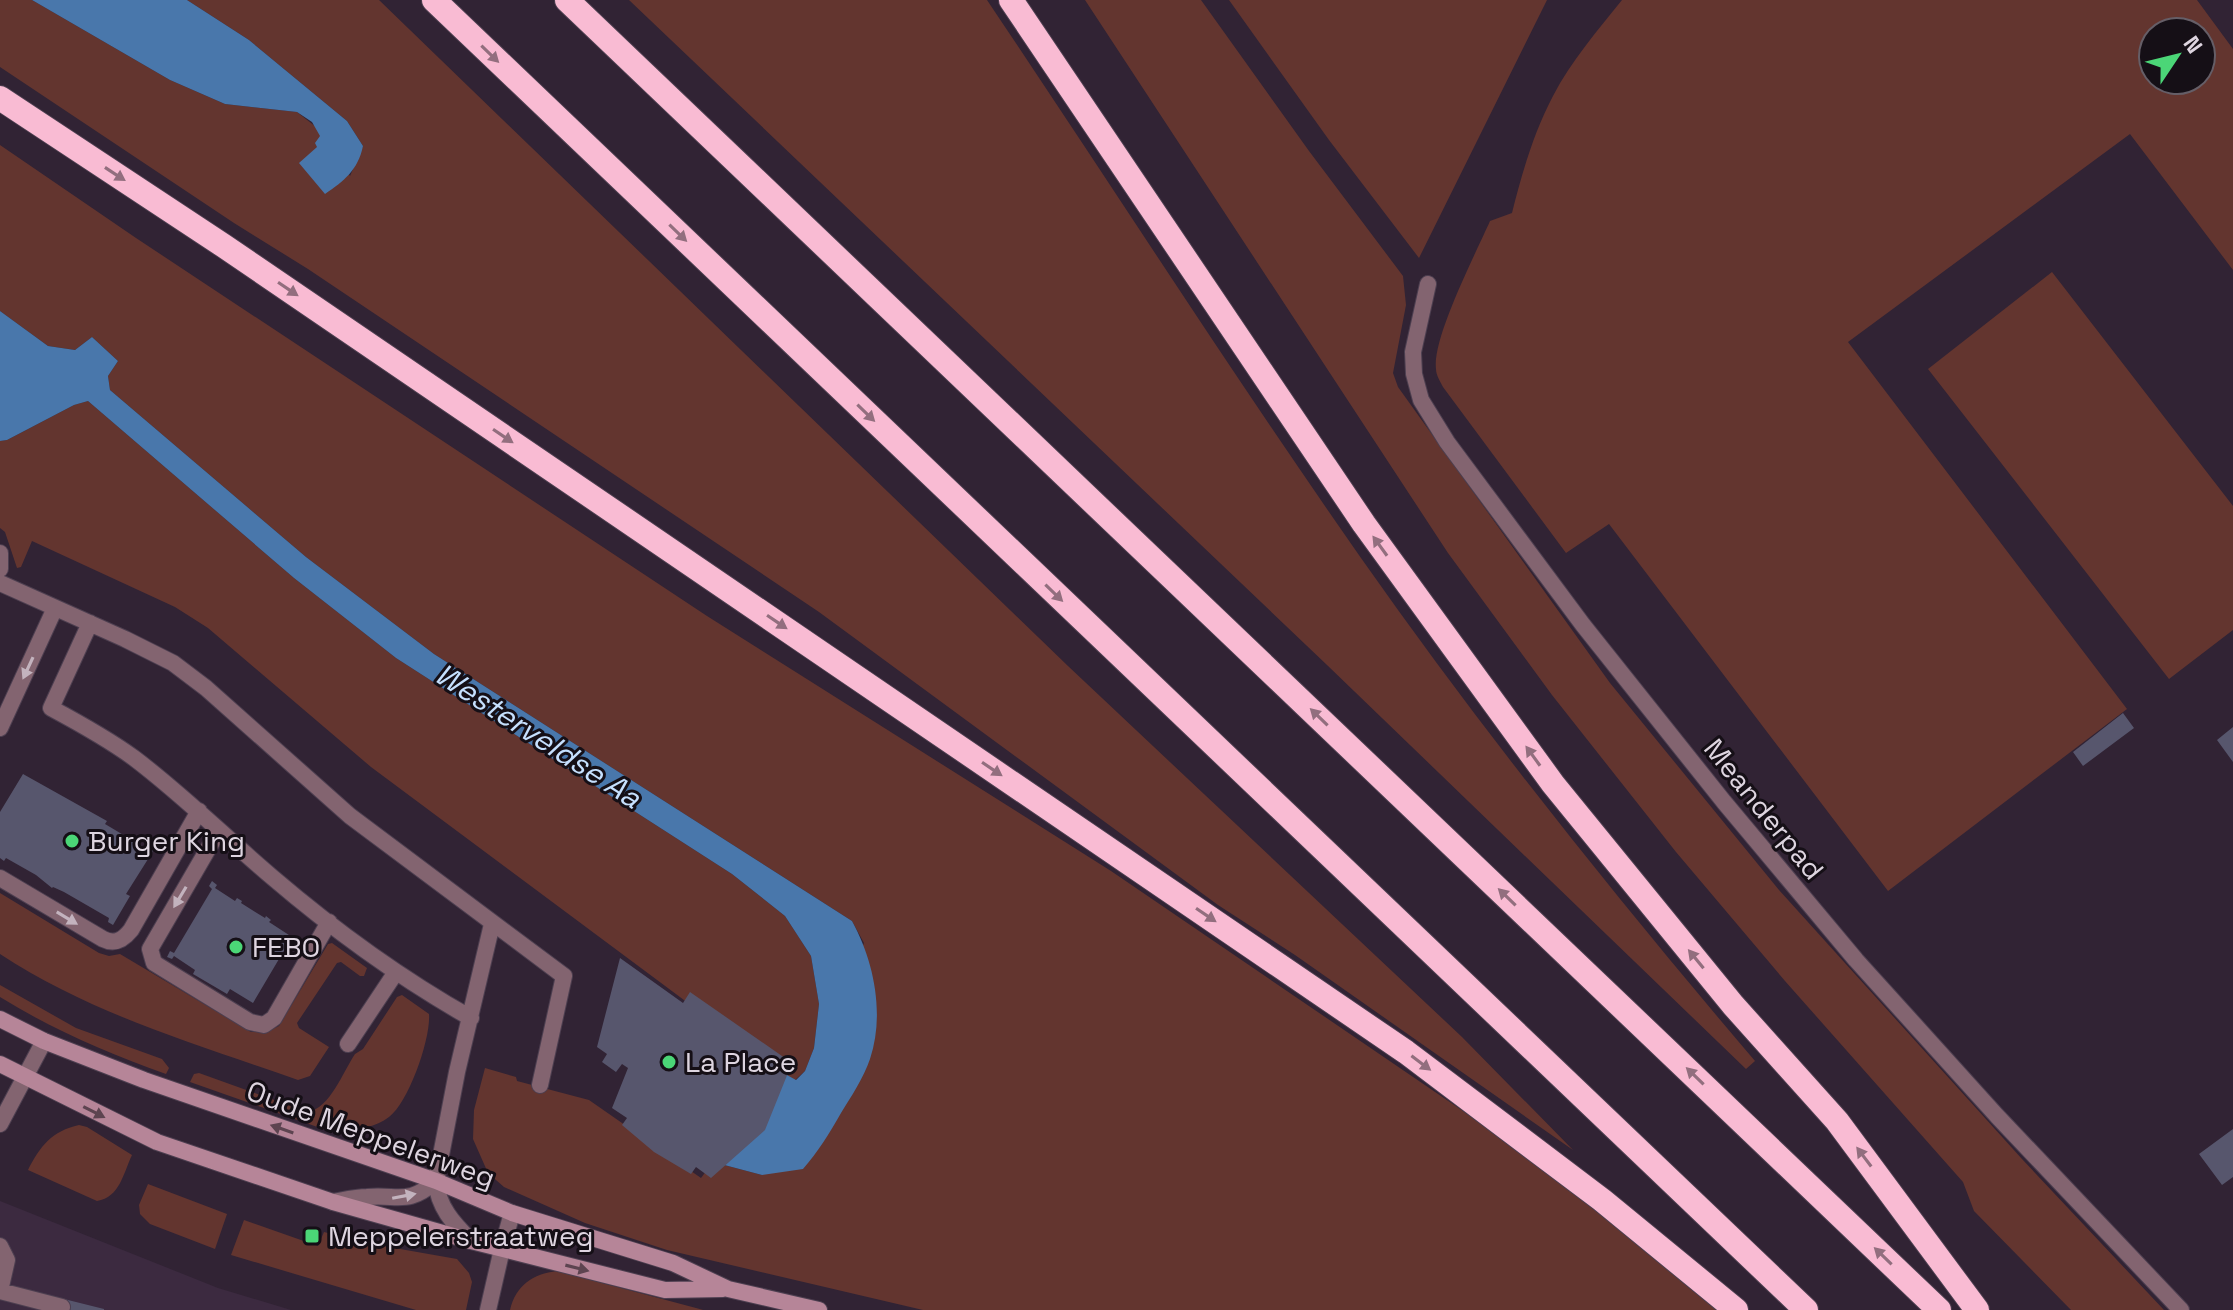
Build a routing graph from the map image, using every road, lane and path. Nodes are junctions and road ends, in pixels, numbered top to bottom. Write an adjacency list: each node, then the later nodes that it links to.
1 (434, 0): 38 (highway, one-way to 38)
2 (567, 0): 39 (highway, one-way to 2)
3 (1011, 0): 40 (highway, one-way to 3)
4 (0, 98): 37 (highway, one-way to 37)
5 (1428, 284): 41 (street, Meanderpad)
6 (0, 553): 7 (street)
7 (0, 569)
8 (0, 583): 9 (street)
9 (55, 608): 10 (street); 11 (street, one-way to 11)
10 (90, 623): 12 (street); 16 (street)
11 (0, 728)
12 (199, 811): 13 (street); 14 (street, one-way to 12)
13 (219, 830): 15 (street); 15 (street, one-way to 15)
14 (0, 878)
15 (329, 922): 17 (street)
16 (492, 924): 18 (street); 24 (street)
17 (396, 972): 18 (street); 21 (street)
18 (471, 1018): 26 (street)
19 (0, 1019): 20 (main road, Oude Meppelerweg)
20 (44, 1041): 23 (street); 26 (main road, Oude Meppelerweg, one-way to 20)
21 (348, 1044)
22 (0, 1064): 23 (main road, Oude Meppelerweg)
23 (25, 1077): 25 (street); 27 (main road, Oude Meppelerweg, one-way to 27)
24 (540, 1085)
25 (0, 1124)
26 (436, 1181): 27 (street, one-way to 26); 28 (main road, Oude Meppelerweg); 29 (street)
27 (333, 1202): 29 (main road, Oude Meppelerweg)
28 (512, 1213): 31 (street); 32 (main road, Oude Meppelerweg)
29 (471, 1241): 31 (main road, Oude Meppelerweg)
30 (0, 1246): 33 (street)
31 (502, 1249): 32 (main road, Oude Meppelerweg, one-way to 32); 35 (street)
32 (728, 1289): 36 (main road, Oude Meppelerweg)
33 (0, 1292): 34 (street)
34 (62, 1307)
35 (488, 1310)
36 (819, 1310)
37 (1736, 1310)
38 (1806, 1310)
39 (1939, 1310)
40 (1977, 1310)
41 (2181, 1310)

